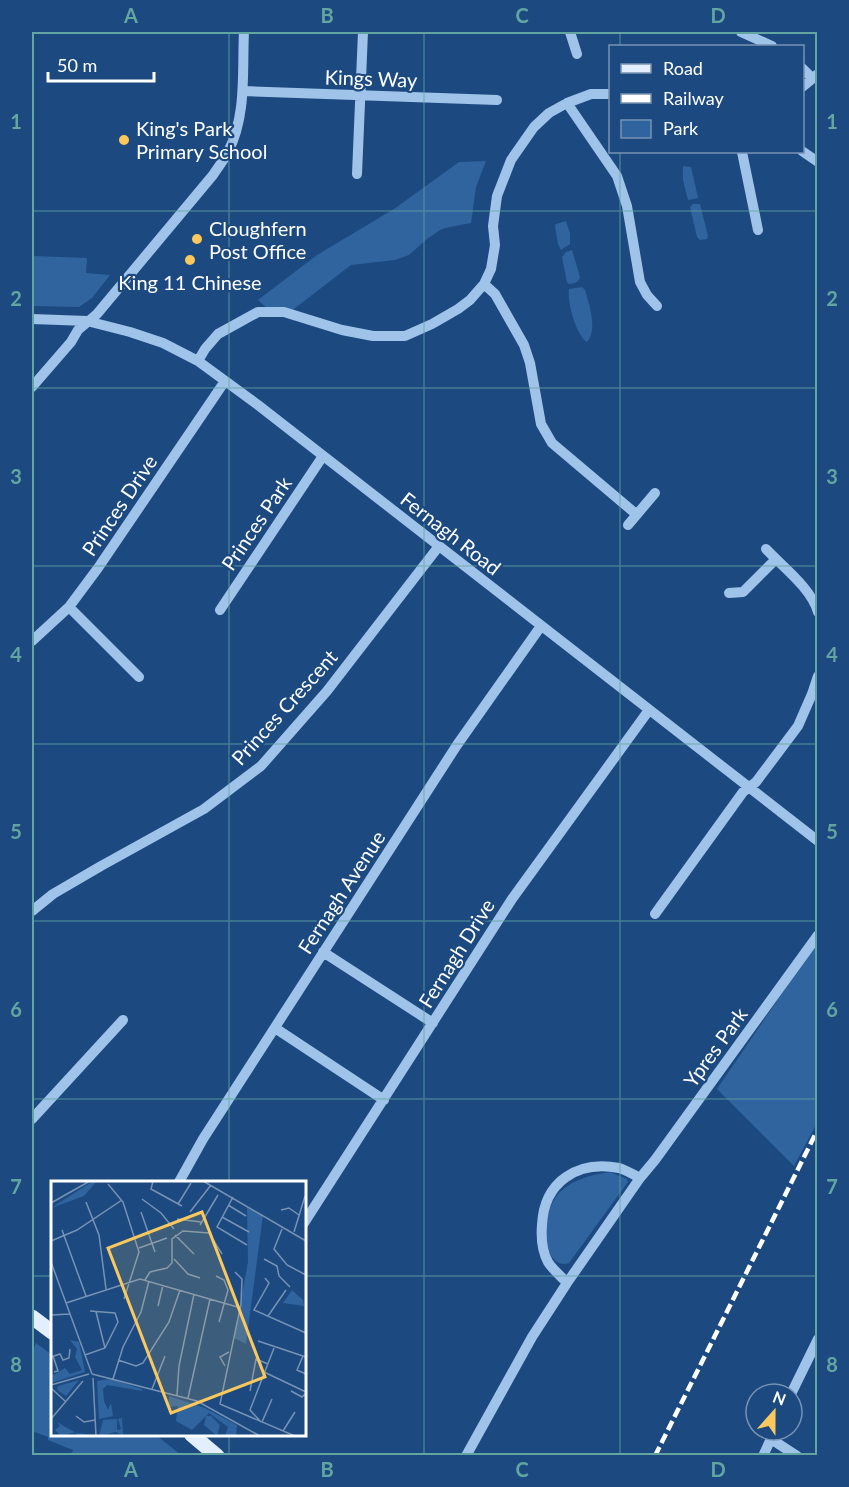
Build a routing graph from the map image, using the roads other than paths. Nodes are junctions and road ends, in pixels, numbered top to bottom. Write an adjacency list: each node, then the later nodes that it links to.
1 (244, 32): 7 (street)
2 (363, 32): 9 (street)
3 (570, 32): 6 (street)
4 (741, 32): 5 (street)
5 (770, 45)
6 (577, 54)
7 (243, 91): 9 (street, Kings Way); 20 (street)
8 (609, 94): 11 (street)
9 (360, 96): 10 (street, Kings Way); 15 (street)
10 (498, 100)
11 (567, 103): 17 (street); 18 (street)
12 (804, 152): 14 (street)
13 (742, 153): 16 (street)
14 (818, 162)
15 (357, 174)
16 (758, 230)
17 (484, 284): 21 (street); 26 (street)
18 (657, 306)
19 (32, 319): 20 (street, Fernagh Road)
20 (87, 321): 21 (street, Fernagh Road); 23 (street)
21 (198, 361): 22 (street, Fernagh Road)
22 (225, 381): 24 (street, Fernagh Road); 32 (street, Princes Drive)
23 (32, 387)
24 (323, 456): 28 (street, Fernagh Road); 33 (street, Princes Park)
25 (655, 493): 26 (street)
26 (636, 514): 27 (street)
27 (628, 525)
28 (439, 546): 35 (street, Fernagh Road); 42 (street, Princes Crescent)
29 (766, 549): 30 (street)
30 (776, 559): 31 (street); 34 (street)
31 (729, 593)
32 (69, 607): 36 (street, Princes Drive); 38 (street)
33 (220, 610)
34 (818, 612)
35 (541, 626): 39 (street, Fernagh Road); 45 (street, Fernagh Avenue)
36 (32, 641)
37 (818, 676): 40 (street)
38 (139, 677)
39 (649, 710): 40 (street, Fernagh Road); 47 (street, Fernagh Drive)
40 (749, 787): 41 (street, Fernagh Road); 43 (street)
41 (818, 841)
42 (32, 911)
43 (655, 914)
44 (818, 935): 51 (street, Ypres Park)
45 (323, 952): 47 (street); 48 (street, Fernagh Avenue)
46 (123, 1020): 50 (street)
47 (433, 1023): 49 (street, Fernagh Drive)
48 (275, 1028): 49 (street); 52 (street, Fernagh Avenue)
49 (384, 1100): 53 (street, Fernagh Drive)
50 (32, 1119)
51 (640, 1178): 54 (street, Ypres Park); 54 (street)
52 (180, 1181)
53 (306, 1220)
54 (567, 1283): 62 (street, Ypres Park)
55 (32, 1317): 56 (main road)
56 (51, 1331)
57 (818, 1339): 58 (street)
58 (797, 1382)
59 (193, 1436): 61 (main road)
60 (781, 1442): 63 (street)
61 (217, 1455)
62 (466, 1455)
63 (797, 1455)

